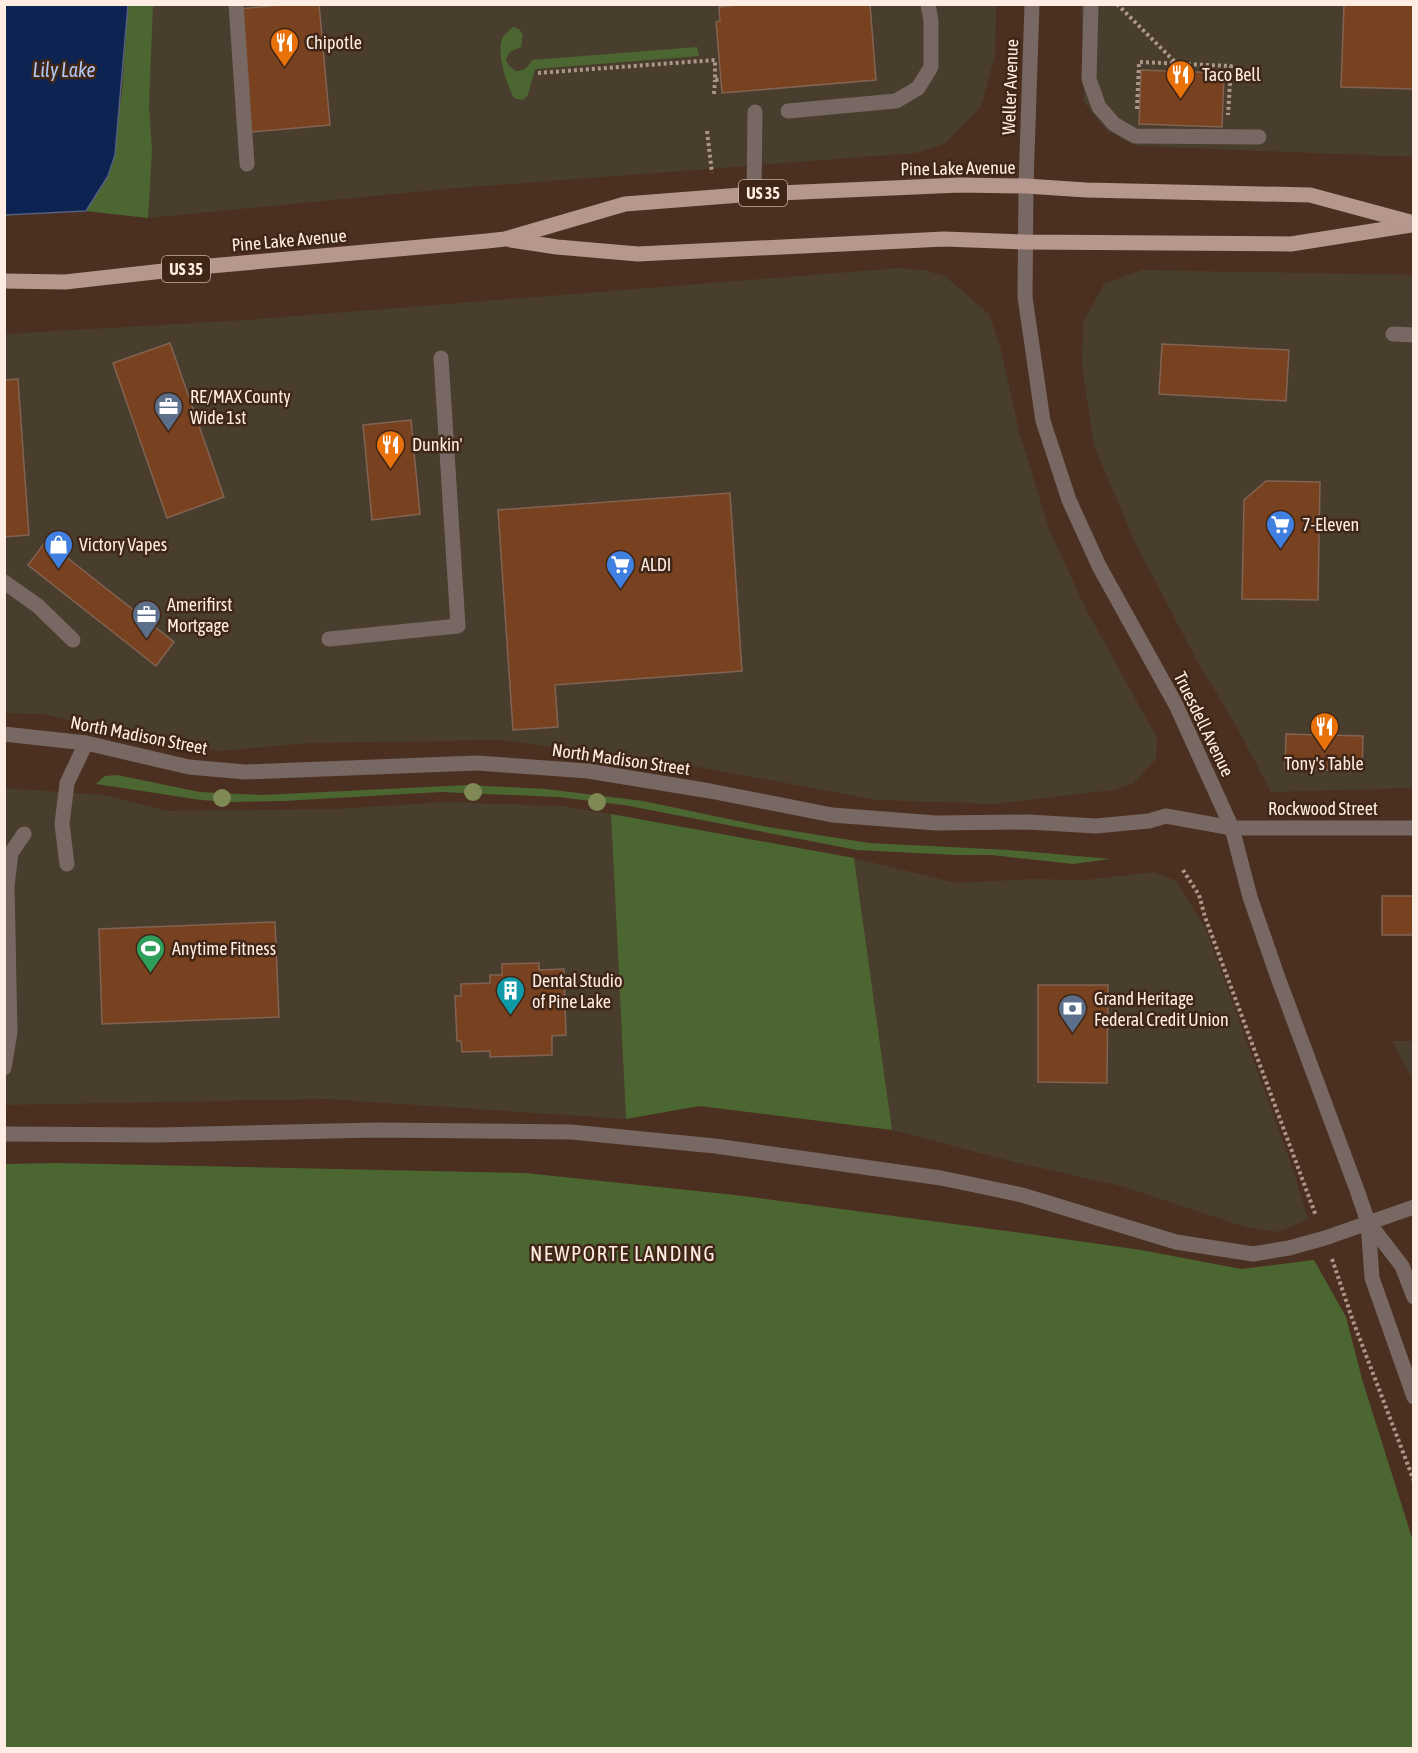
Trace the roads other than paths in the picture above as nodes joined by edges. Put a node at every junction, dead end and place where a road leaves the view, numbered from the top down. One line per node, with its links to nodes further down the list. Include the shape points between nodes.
1 (236, 4): 8 (street)
2 (928, 4): 5 (street, via 931,67 918,88 896,101)
3 (1032, 4): 9 (street, Weller Avenue)
4 (1091, 4): 7 (street, via 1089,79 1099,107 1114,124 1135,136)
5 (788, 111)
6 (755, 112): 10 (street)
7 (1259, 137)
8 (247, 164)
9 (1026, 186): 10 (main road, Pine Lake Avenue / US 35); 11 (main road, Pine Lake Avenue / US 35, via 1310,195); 13 (street, Weller Avenue)
10 (754, 194): 12 (main road, Pine Lake Avenue / US 35, via 625,204)
11 (1413, 224): 13 (main road, Pine Lake Avenue / US 35, via 1291,244)
12 (505, 239): 13 (main road, Pine Lake Avenue / US 35, via 638,254 944,239); 15 (main road, Pine Lake Avenue / US 35)
13 (1026, 242): 25 (street, Truesdell Avenue, via 1026,311 1043,421 1069,500 1109,586 1176,705)
14 (4, 281): 15 (main road, Pine Lake Avenue / US 35)
15 (41, 282): 16 (main road, Pine Lake Avenue / US 35)
16 (4, 289)
17 (1393, 334): 18 (street)
18 (1413, 335)
19 (441, 358): 21 (street, via 458,626)
20 (4, 582): 22 (street, via 38,606)
21 (329, 639)
22 (73, 640)
23 (4, 734): 24 (street, North Madison Street)
24 (86, 743): 25 (street, North Madison Street, via 189,767 245,772 477,763 588,771 832,815 936,823 1096,826 1167,816); 28 (street, via 67,783 62,824)
25 (1232, 828): 26 (street, Rockwood Street); 33 (street, Truesdell Avenue, via 1250,897)
26 (1413, 828)
27 (24, 834): 29 (street, via 11,853 7,886 10,1032)
28 (67, 864)
29 (6, 1052): 30 (street)
30 (4, 1068)
31 (4, 1134): 33 (street, via 571,1132 715,1146 940,1178 1022,1195 1176,1242 1253,1254 1325,1238)
32 (1413, 1207): 33 (street)
33 (1368, 1222): 34 (street, Truesdell Avenue, via 1402,1266); 35 (street, Truesdell Avenue, via 1372,1278)
34 (1413, 1297)
35 (1413, 1397)

